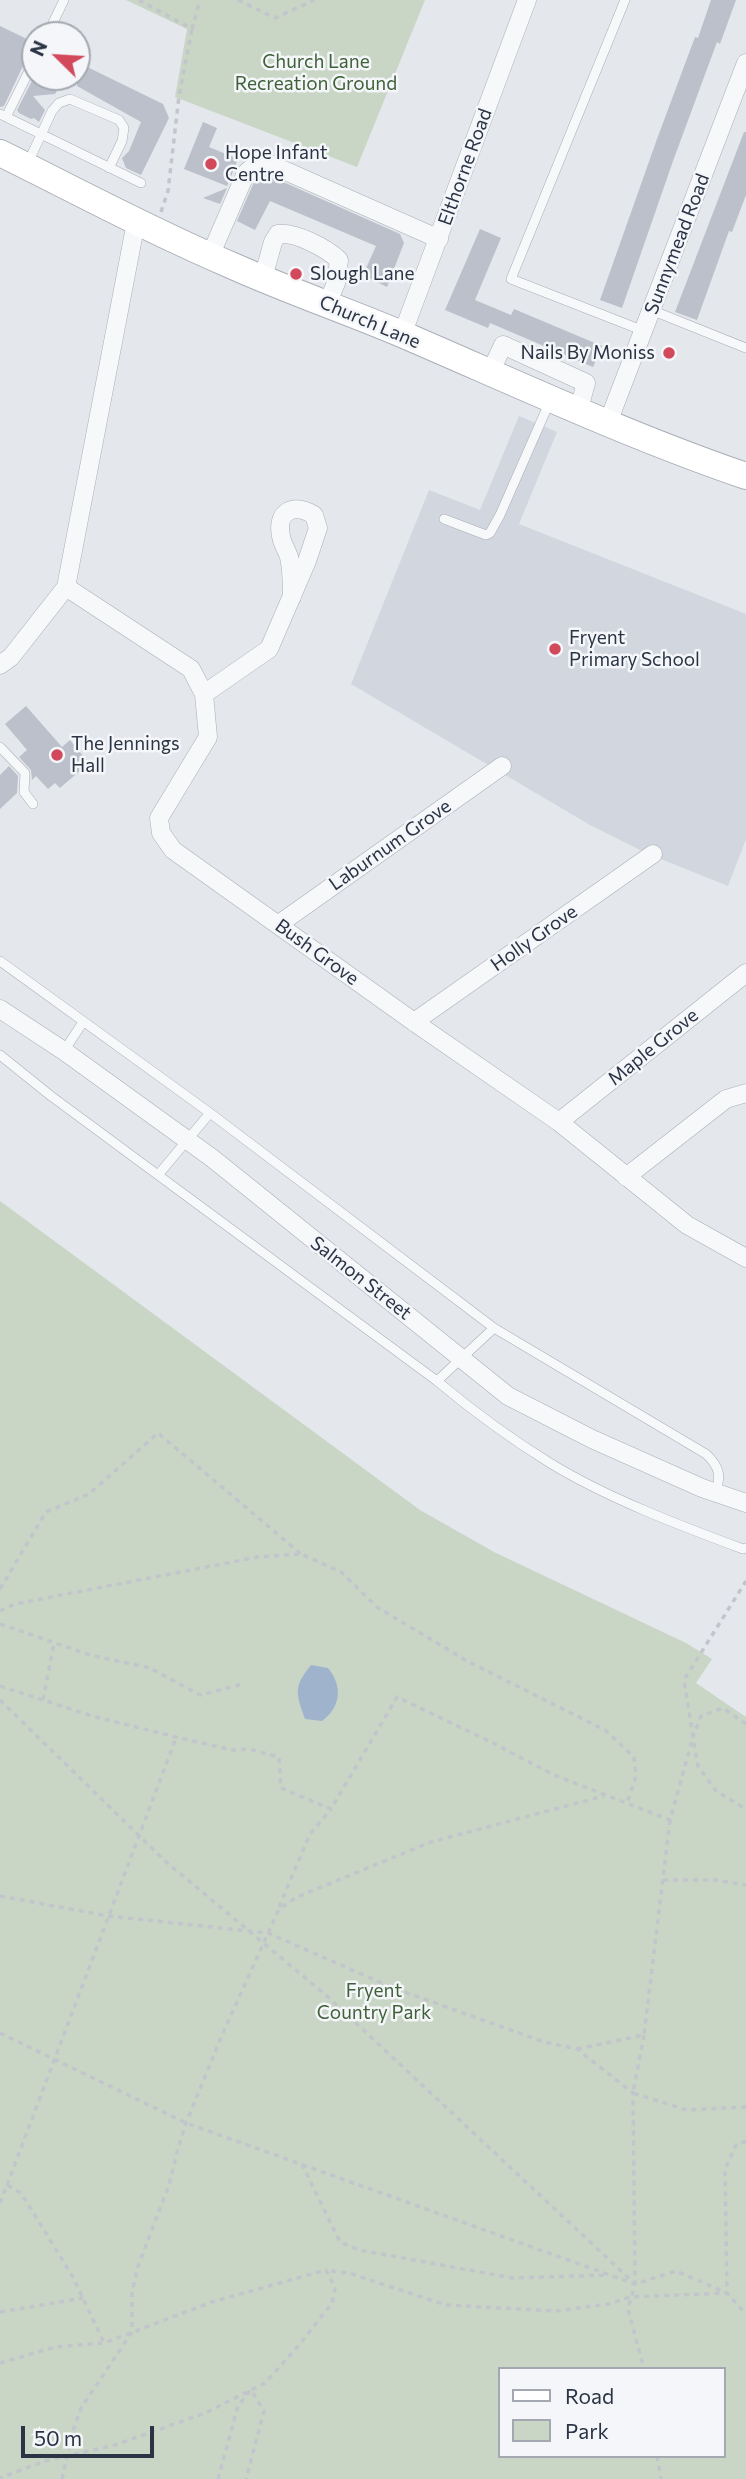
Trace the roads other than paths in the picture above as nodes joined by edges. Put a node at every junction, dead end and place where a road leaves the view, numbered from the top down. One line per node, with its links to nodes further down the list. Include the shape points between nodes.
1 (64, 0): 4 (lane)
2 (527, 0): 14 (street, Elthorne Road)
3 (625, 0): 19 (lane, via 511,279)
4 (54, 21)
5 (746, 64): 18 (street, Sunnymead Road)
6 (21, 84): 7 (lane)
7 (3, 116): 8 (lane)
8 (41, 135): 10 (lane); 11 (lane); 11 (lane, via 52,111 70,99 119,120 124,128 122,141)
9 (0, 153): 10 (main road, Church Lane)
10 (27, 166): 13 (main road, Church Lane)
11 (109, 167): 12 (lane)
12 (141, 183)
13 (145, 227): 15 (main road, Church Lane); 28 (street)
14 (439, 239): 15 (street, via 261,160 246,173); 20 (street, Elthorne Road)
15 (210, 256): 16 (main road, Church Lane)
16 (263, 278): 17 (main road, Church Lane); 17 (street, via 278,234 328,250 339,260)
17 (327, 304): 20 (main road, Church Lane)
18 (651, 310): 19 (street, Sunnymead Road); 21 (lane)
19 (643, 331): 25 (street, Sunnymead Road)
20 (402, 335): 22 (main road, Church Lane)
21 (746, 348)
22 (490, 373): 23 (main road, Church Lane); 24 (street, via 503,345 586,383)
23 (551, 399): 24 (main road, Church Lane); 27 (lane, via 490,533)
24 (578, 412): 25 (main road, Church Lane)
25 (607, 425): 26 (main road, Church Lane)
26 (746, 476)
27 (444, 519)
28 (66, 587): 30 (street); 31 (street, Bush Grove, via 191,668)
29 (292, 597): 31 (street, via 269,649)
30 (0, 665)
31 (204, 694): 36 (street, Bush Grove, via 208,737 159,818 161,832 173,850)
32 (0, 747): 34 (lane, via 25,773 24,792)
33 (502, 765): 36 (street, Laburnum Grove)
34 (33, 804)
35 (653, 853): 41 (street, Holly Grove)
36 (279, 923): 41 (street, Bush Grove)
37 (0, 961): 40 (lane)
38 (746, 973): 46 (street, Maple Grove)
39 (0, 1009): 42 (street, Salmon Street)
40 (83, 1022): 42 (lane); 45 (lane)
41 (414, 1022): 46 (street, Bush Grove)
42 (64, 1051): 47 (street, Salmon Street)
43 (0, 1055): 48 (lane)
44 (746, 1093): 49 (street, via 726,1099)
45 (210, 1113): 47 (lane); 51 (lane)
46 (559, 1122): 49 (street, Bush Grove)
47 (187, 1141): 48 (lane); 52 (street, Salmon Street)
48 (158, 1175): 53 (lane)
49 (626, 1177): 50 (street, Bush Grove, via 687,1225)
50 (746, 1258)
51 (494, 1328): 52 (lane); 54 (lane, via 706,1454 720,1472)
52 (461, 1358): 53 (lane); 54 (street, Salmon Street, via 508,1396)
53 (437, 1381): 56 (lane, via 553,1465 686,1528)
54 (715, 1493): 55 (street, Salmon Street)
55 (746, 1503)
56 (746, 1548)

